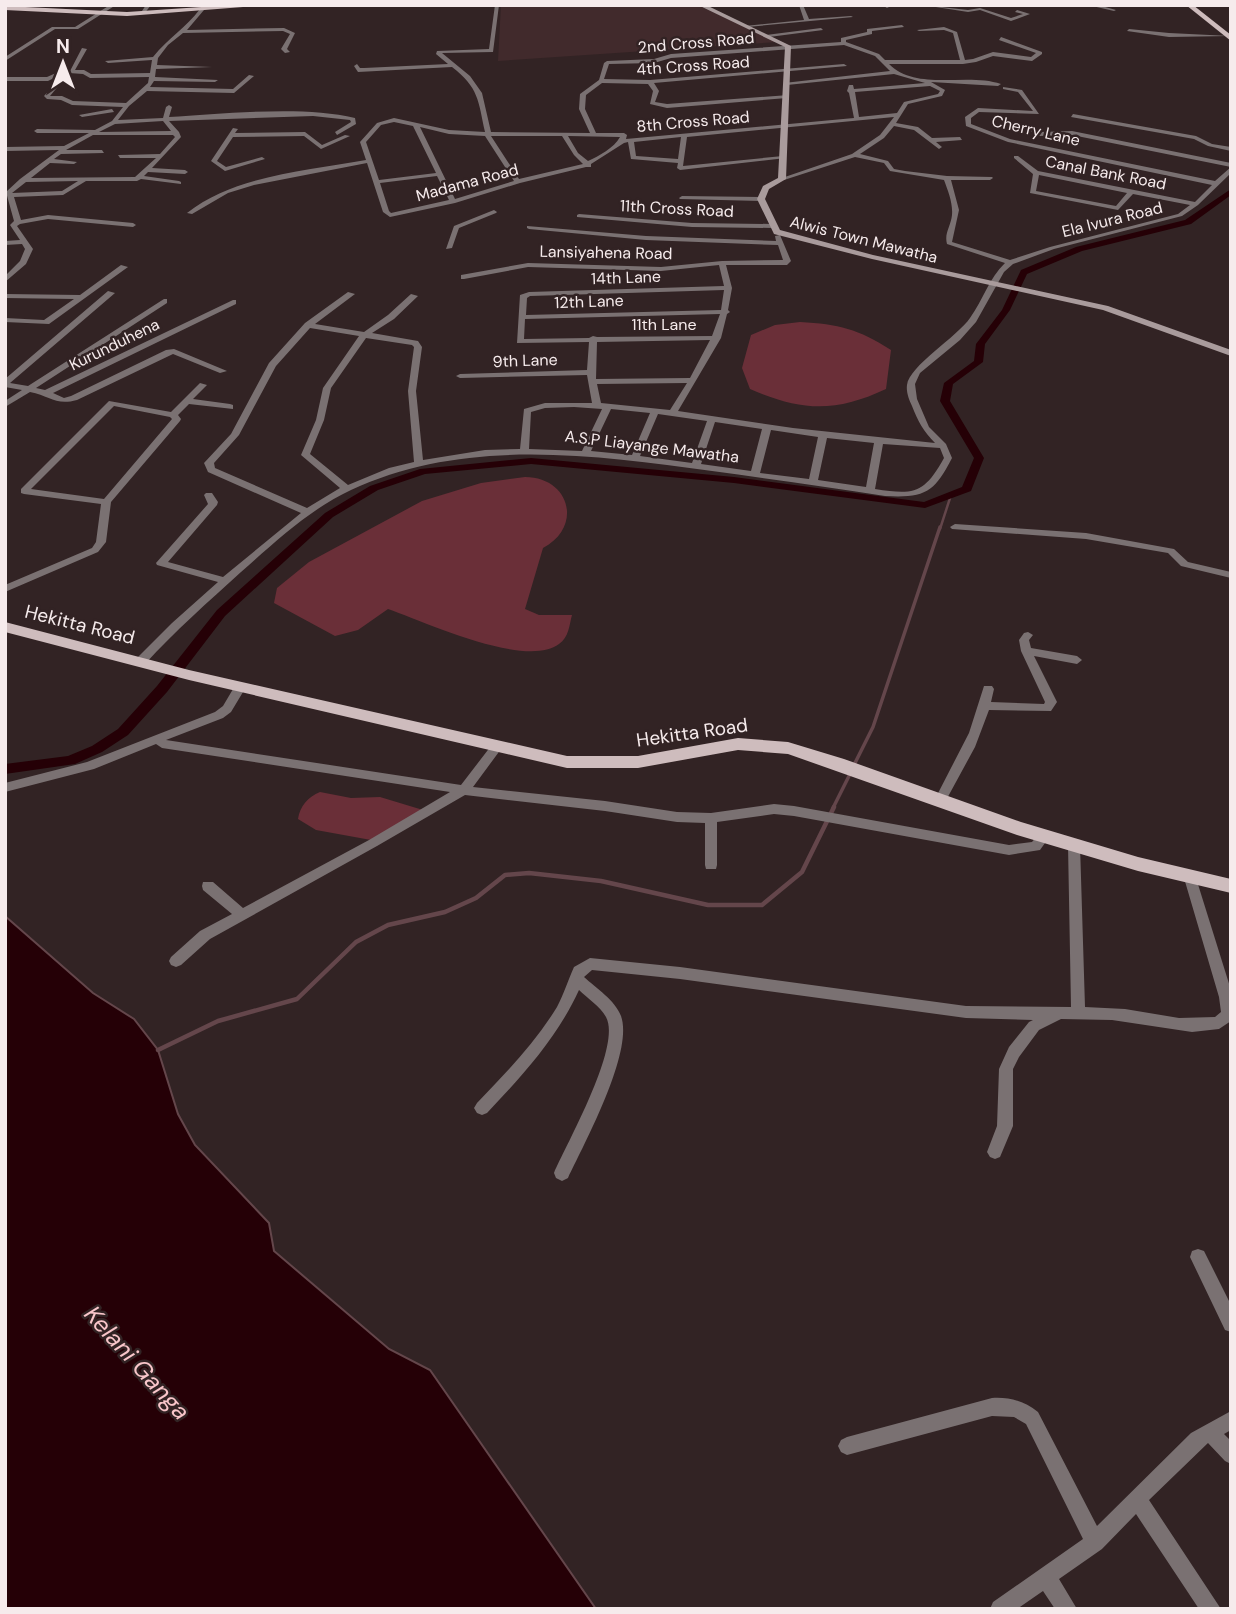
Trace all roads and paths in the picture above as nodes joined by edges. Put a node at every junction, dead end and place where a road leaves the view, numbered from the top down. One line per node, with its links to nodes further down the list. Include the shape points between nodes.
1 (71, 5): 15 (street)
2 (114, 5): 18 (street)
3 (149, 5): 17 (street)
4 (267, 5): 13 (main road)
5 (497, 5): 44 (street, via 492,49 438,53)
6 (701, 5): 23 (street)
7 (801, 5): 20 (street)
8 (925, 5): 16 (street, via 979,9 1011,20 1028,14)
9 (1090, 5): 14 (street)
10 (1189, 5): 31 (main road)
11 (5, 8): 12 (main road)
12 (40, 8): 15 (main road)
13 (201, 10): 17 (main road); 28 (street)
14 (1114, 10)
15 (63, 11): 18 (main road)
16 (1017, 11)
17 (142, 13): 18 (main road)
18 (101, 14): 39 (street, via 76,28 54,28)
19 (851, 17): 20 (street)
20 (807, 21): 23 (street)
21 (5, 26): 22 (street)
22 (15, 26)
23 (747, 26): 30 (street)
24 (902, 26): 33 (street, via 869,30 843,39)
25 (821, 30): 30 (street)
26 (919, 30): 42 (street, via 955,32)
27 (1129, 30): 31 (street)
28 (181, 32): 29 (street); 38 (street)
29 (239, 32): 34 (street); 37 (street, via 284,29 293,33)
30 (769, 35): 35 (street)
31 (1229, 38)
32 (1001, 40): 42 (street, via 1040,53 1032,59 993,54)
33 (845, 43): 35 (street); 41 (street)
34 (237, 44)
35 (788, 46): 43 (street, 2nd Cross Road); 49 (street)
36 (84, 49): 58 (street, via 71,72)
37 (287, 52)
38 (155, 58): 40 (street); 47 (street)
39 (5, 59)
40 (108, 61)
41 (885, 62): 42 (street); 50 (street)
42 (963, 62)
43 (607, 63): 56 (street)
44 (452, 65): 45 (street, via 364,70); 84 (street, via 480,93)
45 (357, 66)
46 (844, 66): 49 (street, 4th Cross Road)
47 (153, 67): 48 (street); 58 (street)
48 (209, 67)
49 (788, 70): 59 (street, 4th Cross Road); 60 (street)
50 (894, 72): 53 (street); 57 (street)
51 (56, 75): 54 (street)
52 (251, 76): 58 (street, via 234,91)
53 (851, 78): 60 (street); 66 (street)
54 (5, 79)
55 (215, 80): 58 (street)
56 (601, 80): 59 (street, 4th Cross Road); 86 (street, via 583,94 582,110)
57 (924, 80): 62 (street); 63 (street)
58 (150, 82): 64 (street); 69 (street)
59 (650, 82): 67 (street, via 656,91 652,103 667,106)
60 (787, 83): 67 (street)
61 (57, 84): 69 (street, via 49,98)
62 (932, 84): 66 (street); 70 (street, via 943,93 906,103)
63 (998, 84)
64 (206, 85)
65 (1005, 88): 100 (street, Cherry Lane, via 1020,91 1037,113 978,110 968,117 968,125 1008,140)
66 (850, 91): 75 (street)
67 (787, 96): 79 (street)
68 (169, 107): 74 (street)
69 (125, 108): 71 (street); 76 (street)
70 (900, 115): 75 (street); 78 (street)
71 (82, 116)
72 (242, 117): 74 (street); 87 (street); 88 (street, via 348,116 354,123 337,133)
73 (1073, 117): 98 (street, via 1196,138)
74 (164, 120): 76 (street); 83 (street)
75 (857, 120): 79 (street)
76 (114, 122): 82 (street)
77 (415, 124): 84 (street, 8th Cross Road); 94 (street, 8th Cross Road, via 385,121); 121 (street)
78 (895, 125): 91 (street, via 916,128); 103 (street, via 877,143)
79 (784, 126): 89 (street, 8th Cross Road); 106 (street)
80 (1026, 126): 115 (street, via 1039,134 1072,133)
81 (37, 131): 82 (street)
82 (95, 133): 83 (street); 99 (street)
83 (177, 133): 105 (street)
84 (487, 134): 85 (street, 8th Cross Road); 129 (street)
85 (564, 134): 86 (street, 8th Cross Road); 114 (street)
86 (593, 134): 92 (street, 8th Cross Road, via 624,135)
87 (231, 135): 88 (street, via 305,134 321,147); 108 (street, via 214,161 225,169)
88 (347, 136): 94 (street)
89 (684, 136): 93 (street, 8th Cross Road); 110 (street)
90 (960, 139): 91 (street)
91 (932, 140): 96 (street)
92 (622, 141): 93 (street, 8th Cross Road); 114 (street, Madama Road)
93 (631, 141): 110 (street, via 633,158)
94 (363, 142): 109 (street, Madama Road)
95 (1102, 146): 100 (street)
96 (939, 147)
97 (5, 149): 99 (street)
98 (1231, 149)
99 (62, 150): 102 (street); 111 (street)
100 (1083, 150): 113 (street, Cherry Lane)
101 (1125, 151): 113 (street, via 1136,155)
102 (102, 152)
103 (855, 155): 124 (street, via 886,162 892,170); 125 (street)
104 (120, 156): 105 (street)
105 (162, 156): 116 (street)
106 (783, 158): 110 (street, via 685,169); 125 (street)
107 (1016, 158): 120 (street, Canal Bank Road)
108 (262, 159)
109 (370, 161): 128 (street, Madama Road); 142 (street, via 253,183)
110 (679, 161)
111 (46, 162): 112 (street); 118 (street)
112 (74, 162)
113 (1124, 164): 131 (street, Cherry Lane)
114 (589, 166): 129 (street, Madama Road)
115 (1231, 167): 131 (street, Ela Ivura Road)
116 (148, 170): 117 (street); 122 (street)
117 (185, 172)
118 (31, 173): 119 (street); 126 (street)
119 (89, 173)
120 (1036, 173): 132 (street, Canal Bank Road); 132 (street, via 1032,192 1118,208)
121 (440, 174): 128 (street); 137 (street)
122 (140, 177): 127 (street); 130 (street)
123 (990, 177): 124 (street)
124 (947, 178): 153 (street, via 955,220 948,231 949,243)
125 (782, 179): 136 (street, via 766,188)
126 (22, 180): 127 (street); 133 (street)
127 (83, 181): 133 (street, via 63,194)
128 (376, 181): 137 (street, Madama Road, via 390,215)
129 (518, 182): 134 (street, Madama Road)
130 (179, 183)
131 (1218, 184): 139 (street, Ela Ivura Road)
132 (1131, 192): 139 (street, Canal Bank Road)
133 (8, 193): 145 (street)
134 (468, 198): 137 (street, Madama Road); 138 (street)
135 (682, 198): 136 (street)
136 (761, 199): 148 (street, Alwis Town Mawatha)
137 (453, 202)
138 (477, 203)
139 (1196, 204): 153 (street, Ela Ivura Road, via 1170,219)
140 (485, 207): 141 (street)
141 (494, 212): 143 (street); 152 (street, via 456,227)
142 (190, 213)
143 (502, 214)
144 (579, 216): 148 (street, 11th Cross Road)
145 (12, 224): 146 (street, via 48,217); 149 (street)
146 (133, 225)
147 (529, 227): 151 (street, via 646,238)
148 (775, 229): 151 (street); 158 (street, Alwis Town Mawatha, via 872,257)
149 (23, 242): 150 (street); 157 (street, via 29,249 23,262)
150 (5, 243)
151 (780, 243): 154 (street, via 784,263)
152 (448, 248)
153 (1010, 262): 158 (street)
154 (722, 263): 156 (street, Lansiyahena Road, via 661,269 528,265); 159 (street)
155 (124, 267): 163 (street)
156 (464, 277)
157 (5, 280)
158 (997, 284): 174 (street, Alwis Town Mawatha, via 1105,308); 195 (street, via 973,320 916,372 911,384 925,428)
159 (728, 288): 167 (street); 168 (street, 14th Lane, via 529,294 523,297)
160 (111, 293): 180 (street)
161 (351, 294): 170 (street)
162 (5, 296): 163 (street)
163 (82, 296): 169 (street, via 46,322)
164 (414, 296): 171 (street)
165 (164, 302): 182 (street)
166 (233, 302): 183 (street, Kurunduhena)
167 (726, 312): 168 (street, 12th Lane); 173 (street)
168 (522, 317): 172 (street, 12th Lane, via 520,341)
169 (5, 320)
170 (307, 325): 171 (street); 207 (street, via 272,365 235,435 209,463 211,470)
171 (363, 336): 199 (street, via 418,347 412,391); 203 (street, via 327,388 306,455)
172 (593, 338): 173 (street, 11th Lane); 176 (street)
173 (717, 338): 178 (street, 11th Lane)
174 (1231, 353)
175 (223, 371): 183 (street, via 174,351 74,398 62,401)
176 (591, 372): 177 (street, 9th Lane); 179 (street)
177 (460, 376)
178 (693, 380): 179 (street); 189 (street, 11th Lane)
179 (594, 382): 187 (street)
180 (5, 383): 182 (street)
181 (203, 385): 184 (street)
182 (34, 388): 183 (street); 185 (street)
183 (46, 393)
184 (187, 401): 186 (street); 190 (street)
185 (5, 405)
186 (230, 407)
187 (602, 407): 188 (street); 196 (street, via 544,405 529,409); 197 (street)
188 (654, 411): 189 (street); 198 (street)
189 (673, 412): 191 (street)
190 (173, 415): 206 (street, via 176,422); 206 (street, via 112,402 24,491)
191 (712, 419): 192 (street); 200 (street)
192 (768, 428): 193 (street); 201 (street)
193 (823, 435): 194 (street); 202 (street)
194 (879, 441): 195 (street); 204 (street)
195 (943, 446): 204 (street, A.S.P Liayange Mawatha, via 948,458 935,484 923,493)
196 (524, 451): 197 (street, A.S.P Liayange Mawatha); 199 (street, A.S.P Liayange Mawatha)
197 (586, 452): 198 (street, A.S.P Liayange Mawatha)
198 (635, 458): 200 (street, A.S.P Liayange Mawatha)
199 (419, 464): 203 (street, A.S.P Liayange Mawatha)
200 (696, 466): 201 (street, A.S.P Liayange Mawatha)
201 (755, 475): 202 (street, A.S.P Liayange Mawatha)
202 (813, 483): 204 (street, A.S.P Liayange Mawatha)
203 (347, 489): 207 (street, A.S.P Liayange Mawatha)
204 (870, 490)
205 (209, 495): 210 (street, via 212,505 161,563)
206 (106, 502): 211 (street, via 101,542 95,550)
207 (308, 512): 210 (street, A.S.P Liayange Mawatha)
208 (955, 527): 209 (street, via 1171,551 1185,564)
209 (1231, 575)
210 (225, 581): 216 (street, A.S.P Liayange Mawatha)
211 (5, 589)
212 (5, 627): 216 (main road, Hekitta Road)
213 (1028, 635): 214 (street, via 1024,640)
214 (1027, 651): 215 (street); 219 (street, via 1051,702 1047,708)
215 (1077, 660)
216 (143, 661): 217 (main road, Hekitta Road)
217 (240, 687): 221 (main road, Hekitta Road); 222 (street, via 219,715 90,766)
218 (988, 689): 219 (street)
219 (986, 706): 224 (street, via 972,745)
220 (162, 744): 223 (street)
221 (498, 745): 223 (street); 224 (main road, Hekitta Road, via 567,762 610,763 738,744 771,744 847,766)
222 (5, 789)
223 (466, 789): 225 (street); 232 (street)
224 (940, 802): 226 (main road, Hekitta Road)
225 (710, 818): 226 (street, via 774,809 1009,850 1036,847); 228 (street)
226 (1044, 836): 227 (main road, Hekitta Road)
227 (1074, 845): 229 (main road, Hekitta Road); 235 (street)
228 (710, 865)
229 (1190, 878): 231 (main road, Hekitta Road); 235 (street, via 1226,997 1226,1018 1198,1025)
230 (208, 886): 232 (street)
231 (1231, 886)
232 (242, 914): 233 (street, via 205,936)
233 (176, 961)
234 (577, 979): 236 (street, via 579,971 590,964 966,1012); 237 (street, via 529,1059); 239 (street, via 612,1013 616,1041 602,1085)
235 (1078, 1012): 236 (street)
236 (1059, 1014): 238 (street, via 1034,1026 1006,1069 1005,1126)
237 (482, 1108)
238 (995, 1152)
239 (562, 1173)
240 (1198, 1257): 241 (street)
241 (1231, 1324)
242 (1231, 1420): 243 (street)
243 (1210, 1432): 245 (street); 246 (street, via 1168,1465)
244 (847, 1446): 247 (street, via 992,1407 1021,1409 1032,1418)
245 (1231, 1455)
246 (1138, 1500): 247 (street); 251 (street)
247 (1095, 1542): 248 (street)
248 (1046, 1578): 249 (street); 250 (street)
249 (1000, 1609)
250 (1067, 1609)
251 (1210, 1609)

